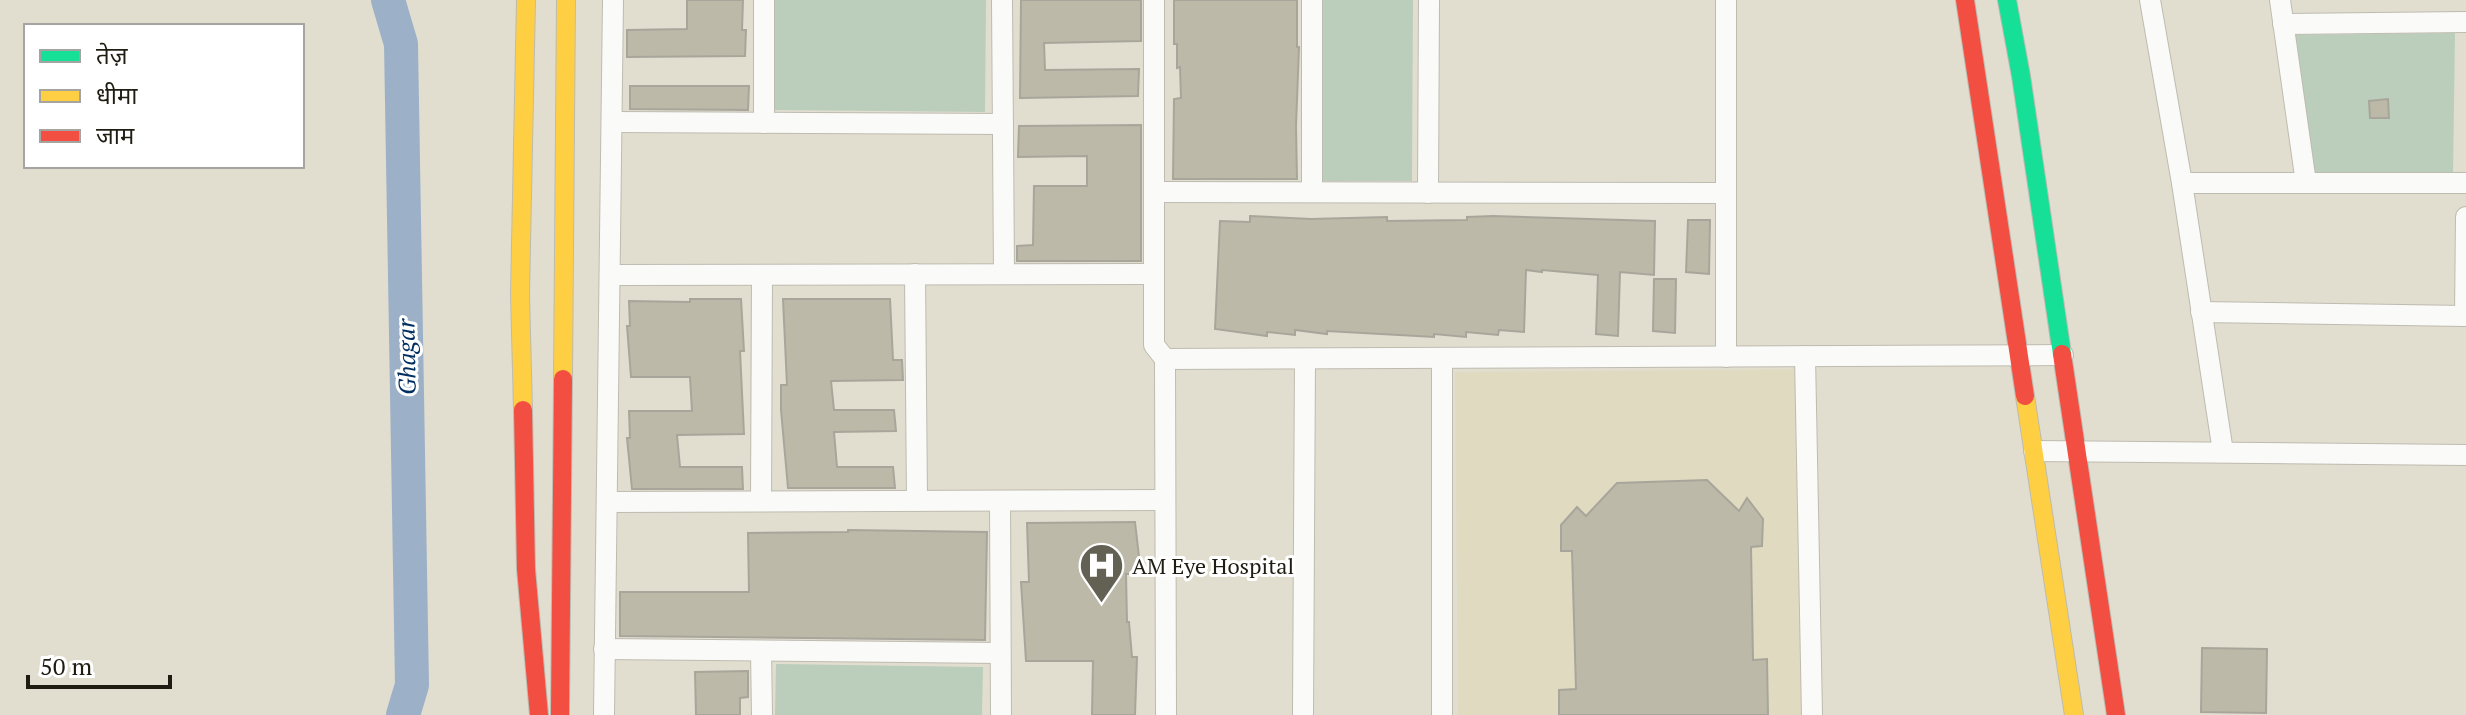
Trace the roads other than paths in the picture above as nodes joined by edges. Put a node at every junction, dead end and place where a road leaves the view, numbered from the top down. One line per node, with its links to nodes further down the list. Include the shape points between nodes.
1 (526, 0): 53 (street, via 520,294 526,569)
2 (566, 0): 54 (street)
3 (613, 0): 16 (street)
4 (764, 0): 17 (street)
5 (1002, 0): 18 (street)
6 (1154, 0): 22 (street)
7 (1312, 0): 23 (street)
8 (1429, 0): 24 (street)
9 (1726, 0): 25 (street)
10 (1965, 0): 36 (street)
11 (2007, 0): 34 (street)
12 (2150, 0): 19 (street)
13 (2280, 0): 15 (street)
14 (2466, 22): 15 (street)
15 (2283, 24): 20 (street)
16 (613, 122): 17 (street); 30 (street)
17 (764, 123): 18 (street)
18 (1003, 124): 28 (street)
19 (2182, 183): 20 (street); 32 (street)
20 (2306, 183): 21 (street)
21 (2466, 183)
22 (1154, 192): 23 (street); 29 (street)
23 (1312, 192): 24 (street)
24 (1428, 193): 25 (street)
25 (1726, 193): 37 (street)
26 (2466, 217): 33 (street)
27 (915, 274): 28 (street); 31 (street); 47 (street)
28 (1004, 274): 29 (street)
29 (1154, 274): 39 (street, via 1154,345)
30 (610, 275): 31 (street); 49 (street)
31 (762, 275): 46 (street)
32 (2201, 312): 33 (street); 43 (street)
33 (2466, 316)
34 (2063, 355): 36 (street); 41 (street)
35 (1805, 356): 36 (street); 37 (street); 61 (street)
36 (2019, 356): 42 (street)
37 (1726, 357): 38 (street)
38 (1442, 358): 40 (street); 60 (street)
39 (1165, 359): 40 (street); 45 (street)
40 (1305, 359): 59 (street)
41 (2077, 450): 42 (street); 43 (street); 63 (street)
42 (2034, 451): 62 (street)
43 (2223, 452): 44 (street)
44 (2466, 455)
45 (1165, 500): 48 (street); 58 (street)
46 (761, 501): 47 (street); 49 (street)
47 (917, 501): 48 (street)
48 (1000, 501): 52 (street)
49 (607, 502): 50 (street)
50 (604, 649): 51 (street); 55 (street)
51 (761, 651): 52 (street); 56 (street)
52 (1000, 653): 57 (street)
53 (539, 715)
54 (560, 715)
55 (604, 715)
56 (762, 715)
57 (1001, 715)
58 (1166, 715)
59 (1303, 715)
60 (1442, 715)
61 (1812, 715)
62 (2074, 715)
63 (2116, 715)

